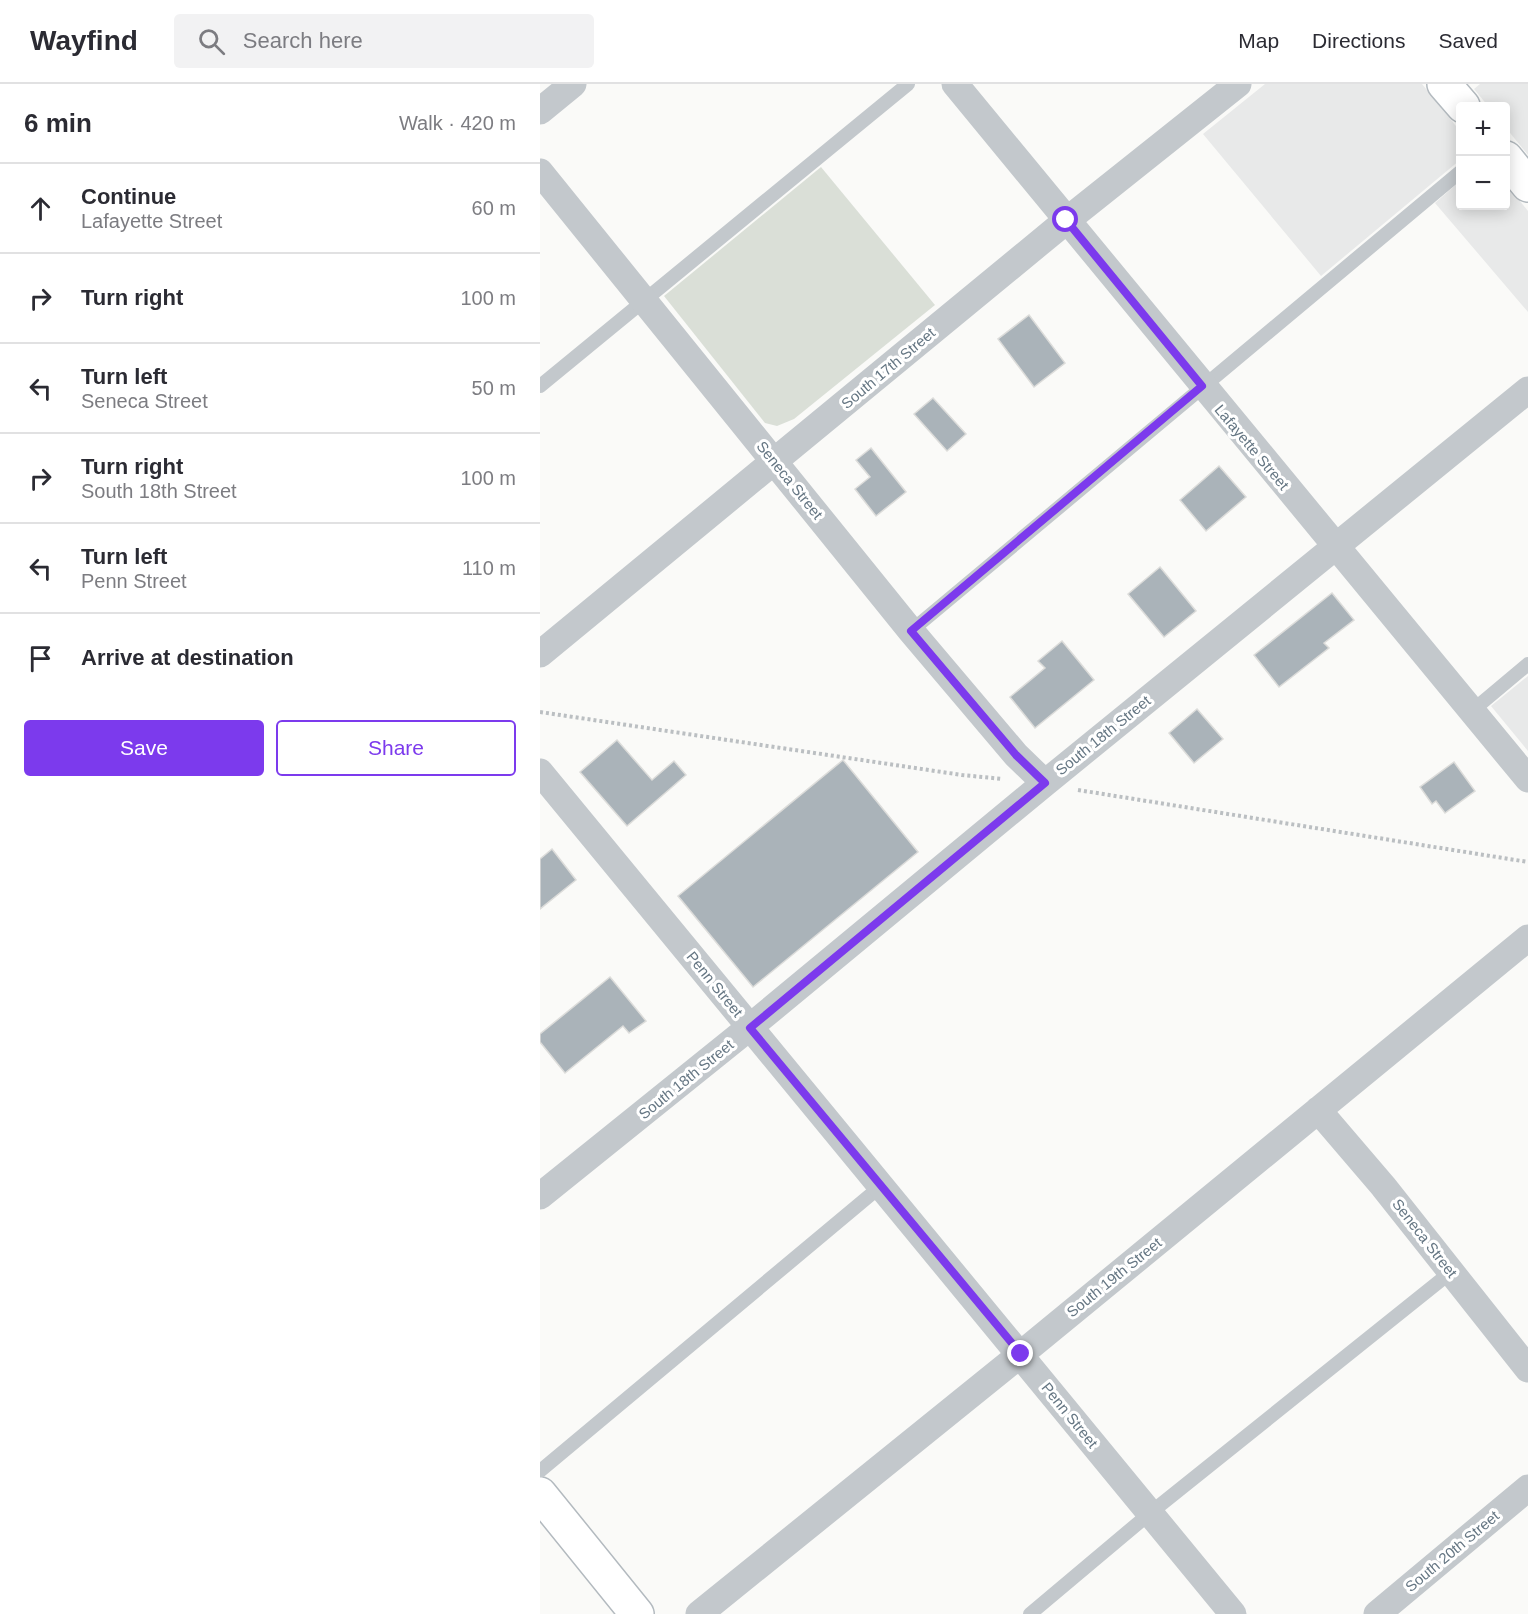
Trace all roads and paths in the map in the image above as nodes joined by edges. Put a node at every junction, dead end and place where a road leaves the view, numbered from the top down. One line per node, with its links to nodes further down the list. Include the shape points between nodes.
1 (573, 84): 7 (street)
2 (908, 84): 13 (lane)
3 (955, 84): 12 (street, Lafayette Street)
4 (1238, 84): 12 (street, South 17th Street)
5 (1444, 84): 6 (main road)
6 (1460, 102)
7 (540, 111)
8 (1510, 163): 11 (main road)
9 (540, 172): 13 (street, Seneca Street)
10 (1456, 176): 15 (lane)
11 (1528, 185)
12 (1066, 220): 15 (street, Lafayette Street); 17 (street, South 17th Street)
13 (645, 302): 14 (lane); 17 (street, Seneca Street)
14 (540, 386)
15 (1202, 386): 18 (street, Lafayette Street); 19 (lane)
16 (1528, 390): 18 (street, South 18th Street)
17 (775, 462): 19 (street, Seneca Street); 20 (street, South 17th Street)
18 (1335, 547): 22 (street, Lafayette Street); 25 (street, South 18th Street)
19 (911, 631): 25 (street, Seneca Street, via 1016,755)
20 (540, 654)
21 (1528, 664): 22 (lane)
22 (1472, 711): 24 (street, Lafayette Street)
23 (540, 772): 27 (street, Penn Street)
24 (1528, 779)
25 (1045, 783): 27 (street, South 18th Street)
26 (1528, 938): 28 (street, South 19th Street)
27 (750, 1028): 29 (street, Penn Street); 30 (street, South 18th Street)
28 (1318, 1110): 31 (street, Seneca Street); 32 (street, South 19th Street)
29 (881, 1186): 32 (street, Penn Street); 34 (lane)
30 (540, 1196)
31 (1451, 1272): 33 (street, Seneca Street); 37 (lane)
32 (1021, 1354): 37 (street, Penn Street); 39 (street, South 19th Street)
33 (1528, 1369)
34 (540, 1471)
35 (1528, 1488): 42 (street, South 20th Street)
36 (540, 1494): 38 (main road)
37 (1149, 1514): 40 (lane); 41 (street, Penn Street)
38 (637, 1614)
39 (699, 1614)
40 (1030, 1614)
41 (1233, 1614)
42 (1377, 1614)

